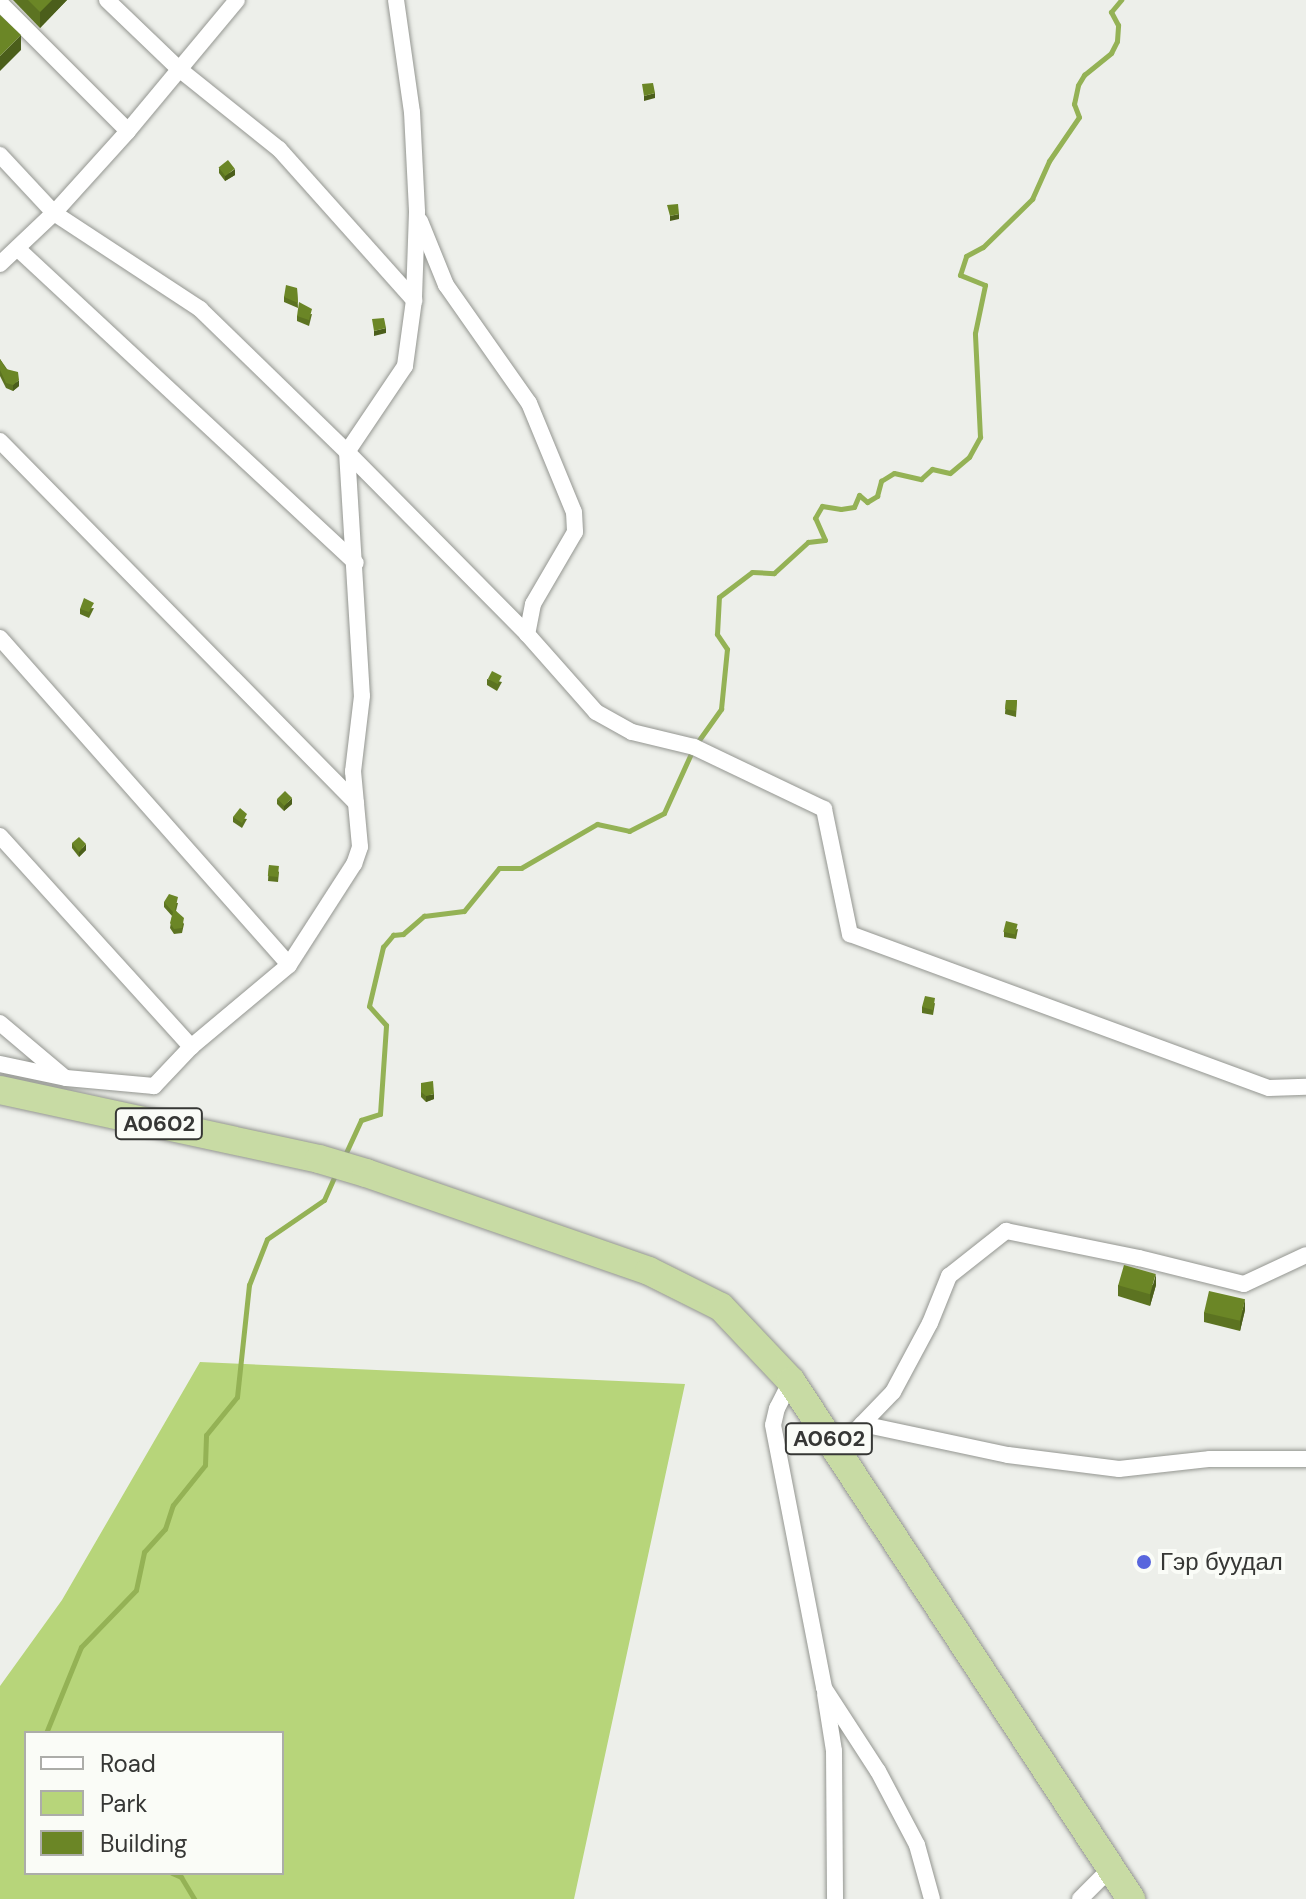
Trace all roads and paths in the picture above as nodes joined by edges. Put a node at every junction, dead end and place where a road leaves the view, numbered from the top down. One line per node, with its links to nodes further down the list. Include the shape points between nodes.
1 (107, 0): 5 (street)
2 (396, 0): 8 (street, via 412,112)
3 (0, 3): 6 (street)
4 (229, 3): 5 (street)
5 (179, 69): 6 (street); 12 (street, via 279,149)
6 (128, 131): 9 (street)
7 (0, 155): 9 (street)
8 (417, 212): 12 (street); 16 (street, via 446,285 529,403 574,512 575,532 533,604)
9 (54, 213): 10 (street); 14 (street, via 200,309)
10 (18, 249): 11 (street); 15 (street)
11 (0, 264)
12 (414, 300): 14 (street, via 405,366)
13 (0, 441): 18 (street)
14 (347, 452): 15 (street); 16 (street)
15 (356, 563): 18 (street, via 362,696 353,771)
16 (527, 634): 25 (street, via 596,712 632,732 694,747 824,809 850,934 1269,1088)
17 (0, 638): 20 (street)
18 (356, 803): 20 (street, via 360,847 354,864)
19 (0, 836): 22 (street)
20 (289, 965): 22 (street)
21 (0, 1023): 24 (street)
22 (191, 1047): 24 (street, via 154,1086)
23 (0, 1064): 24 (street)
24 (66, 1078)
25 (1306, 1087)
26 (0, 1090): 28 (highway, A0602, via 319,1159 649,1271 721,1307)
27 (1306, 1255): 29 (street, via 1244,1284 1006,1231 949,1276 893,1392)
28 (791, 1381): 30 (highway, A0602); 32 (street, via 773,1425)
29 (862, 1424): 30 (street); 31 (street, via 1008,1455 1119,1469 1210,1459)
30 (836, 1451): 33 (highway, A0602)
31 (1306, 1459)
32 (824, 1688): 34 (street, via 834,1751); 35 (street, via 878,1771 917,1845)
33 (1111, 1868): 36 (street); 37 (highway, A0602)
34 (835, 1899)
35 (932, 1899)
36 (1080, 1899)
37 (1131, 1899)

